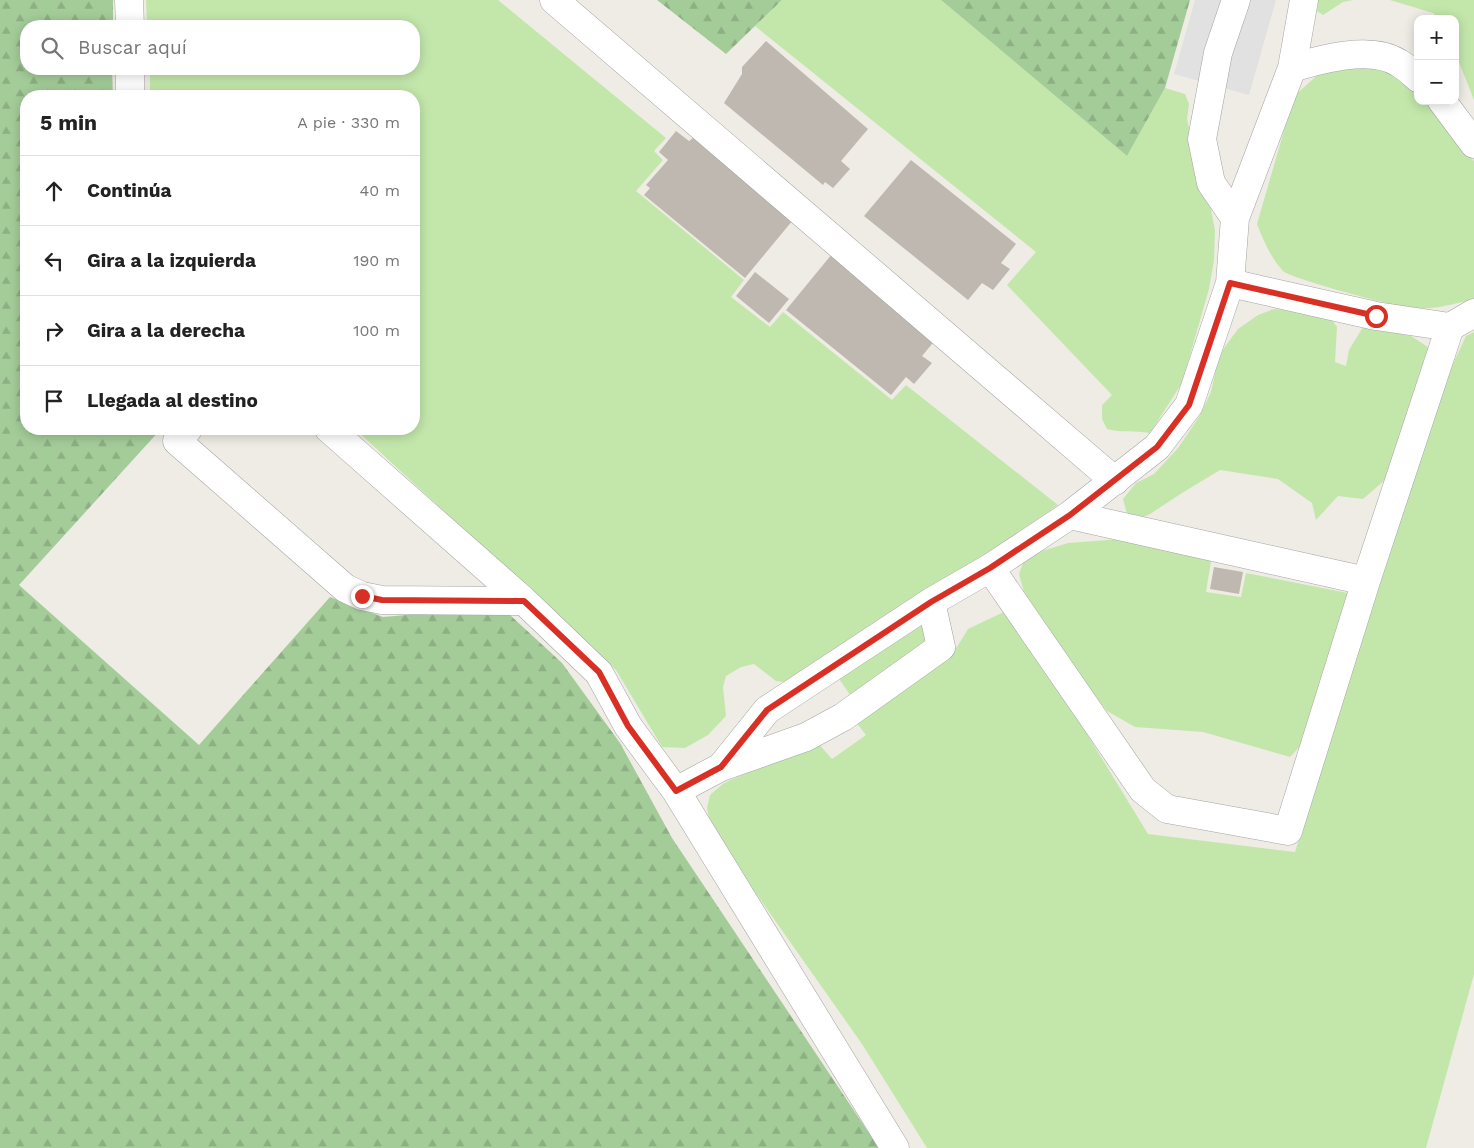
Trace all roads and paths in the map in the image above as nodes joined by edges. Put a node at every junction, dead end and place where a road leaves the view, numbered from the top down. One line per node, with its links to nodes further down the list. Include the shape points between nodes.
1 (129, 0): 5 (lane)
2 (554, 0): 18 (lane)
3 (1236, 0): 12 (lane, via 1218,53 1202,139 1211,183)
4 (1304, 0): 6 (lane)
5 (130, 20)
6 (1292, 68): 8 (lane, via 1330,57 1373,54 1398,62); 12 (lane)
7 (130, 75): 9 (lane)
8 (1414, 75)
9 (130, 90)
10 (1445, 105): 11 (lane)
11 (1474, 144)
12 (1235, 218): 13 (lane)
13 (1230, 283): 15 (lane, via 1376,316); 18 (lane, via 1189,405 1157,447)
14 (1474, 312): 15 (lane)
15 (1450, 327): 21 (lane)
16 (183, 435): 22 (lane, via 178,441 345,588 382,600)
17 (336, 435): 22 (lane)
18 (1115, 480): 19 (lane)
19 (1070, 515): 20 (lane); 21 (lane)
20 (990, 568): 21 (lane, via 1143,790 1167,809 1288,831); 23 (lane)
21 (1366, 581)
22 (524, 601): 25 (lane, via 599,672 628,726)
23 (931, 602): 24 (lane, via 767,710); 24 (lane, via 941,647 842,717 806,738)
24 (721, 767): 25 (lane)
25 (676, 791): 26 (lane)
26 (894, 1148)

